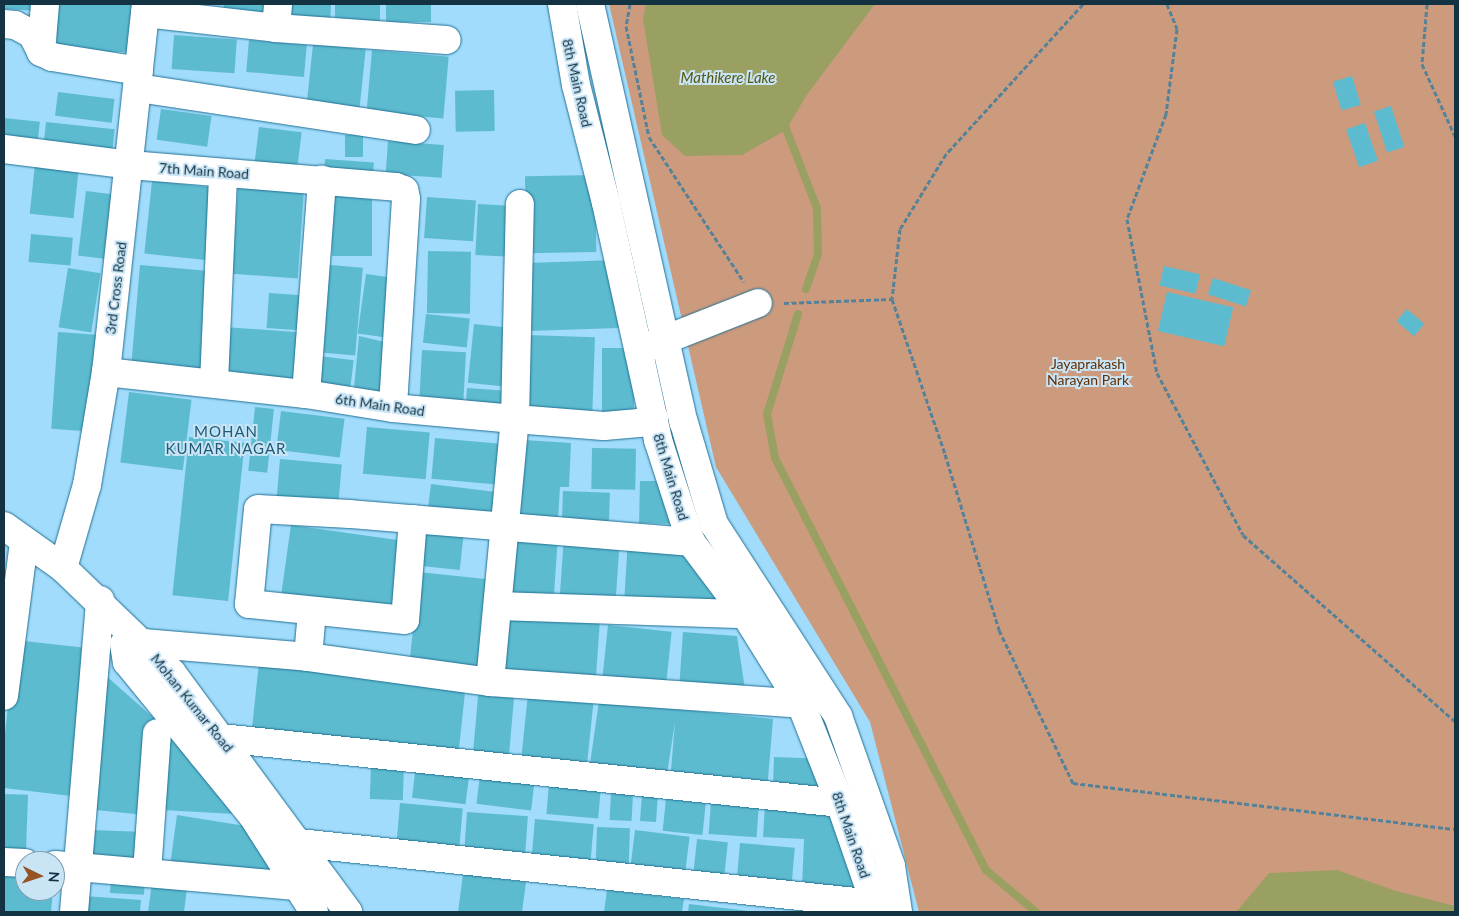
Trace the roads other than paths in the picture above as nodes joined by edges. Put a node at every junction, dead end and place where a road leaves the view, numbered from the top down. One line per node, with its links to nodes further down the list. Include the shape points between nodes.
1 (45, 4): 8 (street)
2 (562, 4): 19 (street, 8th Main Road, via 576,85)
3 (590, 4): 18 (street)
4 (146, 8): 5 (street); 9 (street, 3rd Cross Road)
5 (277, 16): 7 (street)
6 (4, 24): 8 (street, via 15,25 32,34)
7 (447, 40)
8 (41, 52): 9 (street)
9 (139, 80): 10 (street); 13 (street, 3rd Cross Road)
10 (416, 130)
11 (4, 149): 12 (street); 13 (street, 7th Main Road)
12 (4, 157)
13 (130, 165): 14 (street, 7th Main Road); 20 (street, 3rd Cross Road)
14 (223, 172): 15 (street, 7th Main Road); 21 (street)
15 (322, 180): 22 (street); 23 (street, 7th Main Road, via 404,190)
16 (520, 204): 25 (street)
17 (758, 303): 18 (street)
18 (666, 342): 19 (street); 47 (street, via 684,422 714,524 838,716 891,866)
19 (638, 349): 24 (street, 8th Main Road)
20 (106, 372): 21 (street, 6th Main Road); 30 (street, 3rd Cross Road, via 87,485)
21 (214, 383): 22 (street, 6th Main Road)
22 (306, 394): 23 (street, 6th Main Road)
23 (393, 408): 25 (street, 6th Main Road)
24 (654, 418): 25 (street, 6th Main Road, via 639,423 604,426); 29 (street, 8th Main Road)
25 (515, 419): 27 (street)
26 (413, 520): 27 (street); 33 (street, via 405,620); 33 (street, via 258,510 248,604)
27 (506, 527): 29 (street); 32 (street)
28 (14, 533): 30 (street, Mohan Kumar Road); 38 (street)
29 (691, 542): 34 (street, 8th Main Road)
30 (63, 568): 31 (street, Mohan Kumar Road)
31 (100, 600): 35 (street, Mohan Kumar Road, via 120,625); 44 (street)
32 (498, 606): 34 (street); 37 (street)
33 (312, 611): 36 (street)
34 (744, 614): 39 (street, 8th Main Road)
35 (135, 652): 36 (street); 41 (street, Mohan Kumar Road, via 172,673)
36 (308, 657): 37 (street)
37 (490, 682): 39 (street)
38 (4, 696)
39 (801, 704): 42 (street, 8th Main Road)
40 (157, 733): 45 (street)
41 (211, 746): 42 (street); 43 (street, Mohan Kumar Road); 46 (street)
42 (840, 802): 47 (street, 8th Main Road)
43 (299, 843): 47 (street); 50 (street, Mohan Kumar Road)
44 (66, 866): 45 (street); 48 (street)
45 (147, 872): 46 (street)
46 (296, 886): 49 (street)
47 (882, 909)
48 (74, 912)
49 (314, 912)
50 (348, 912)

